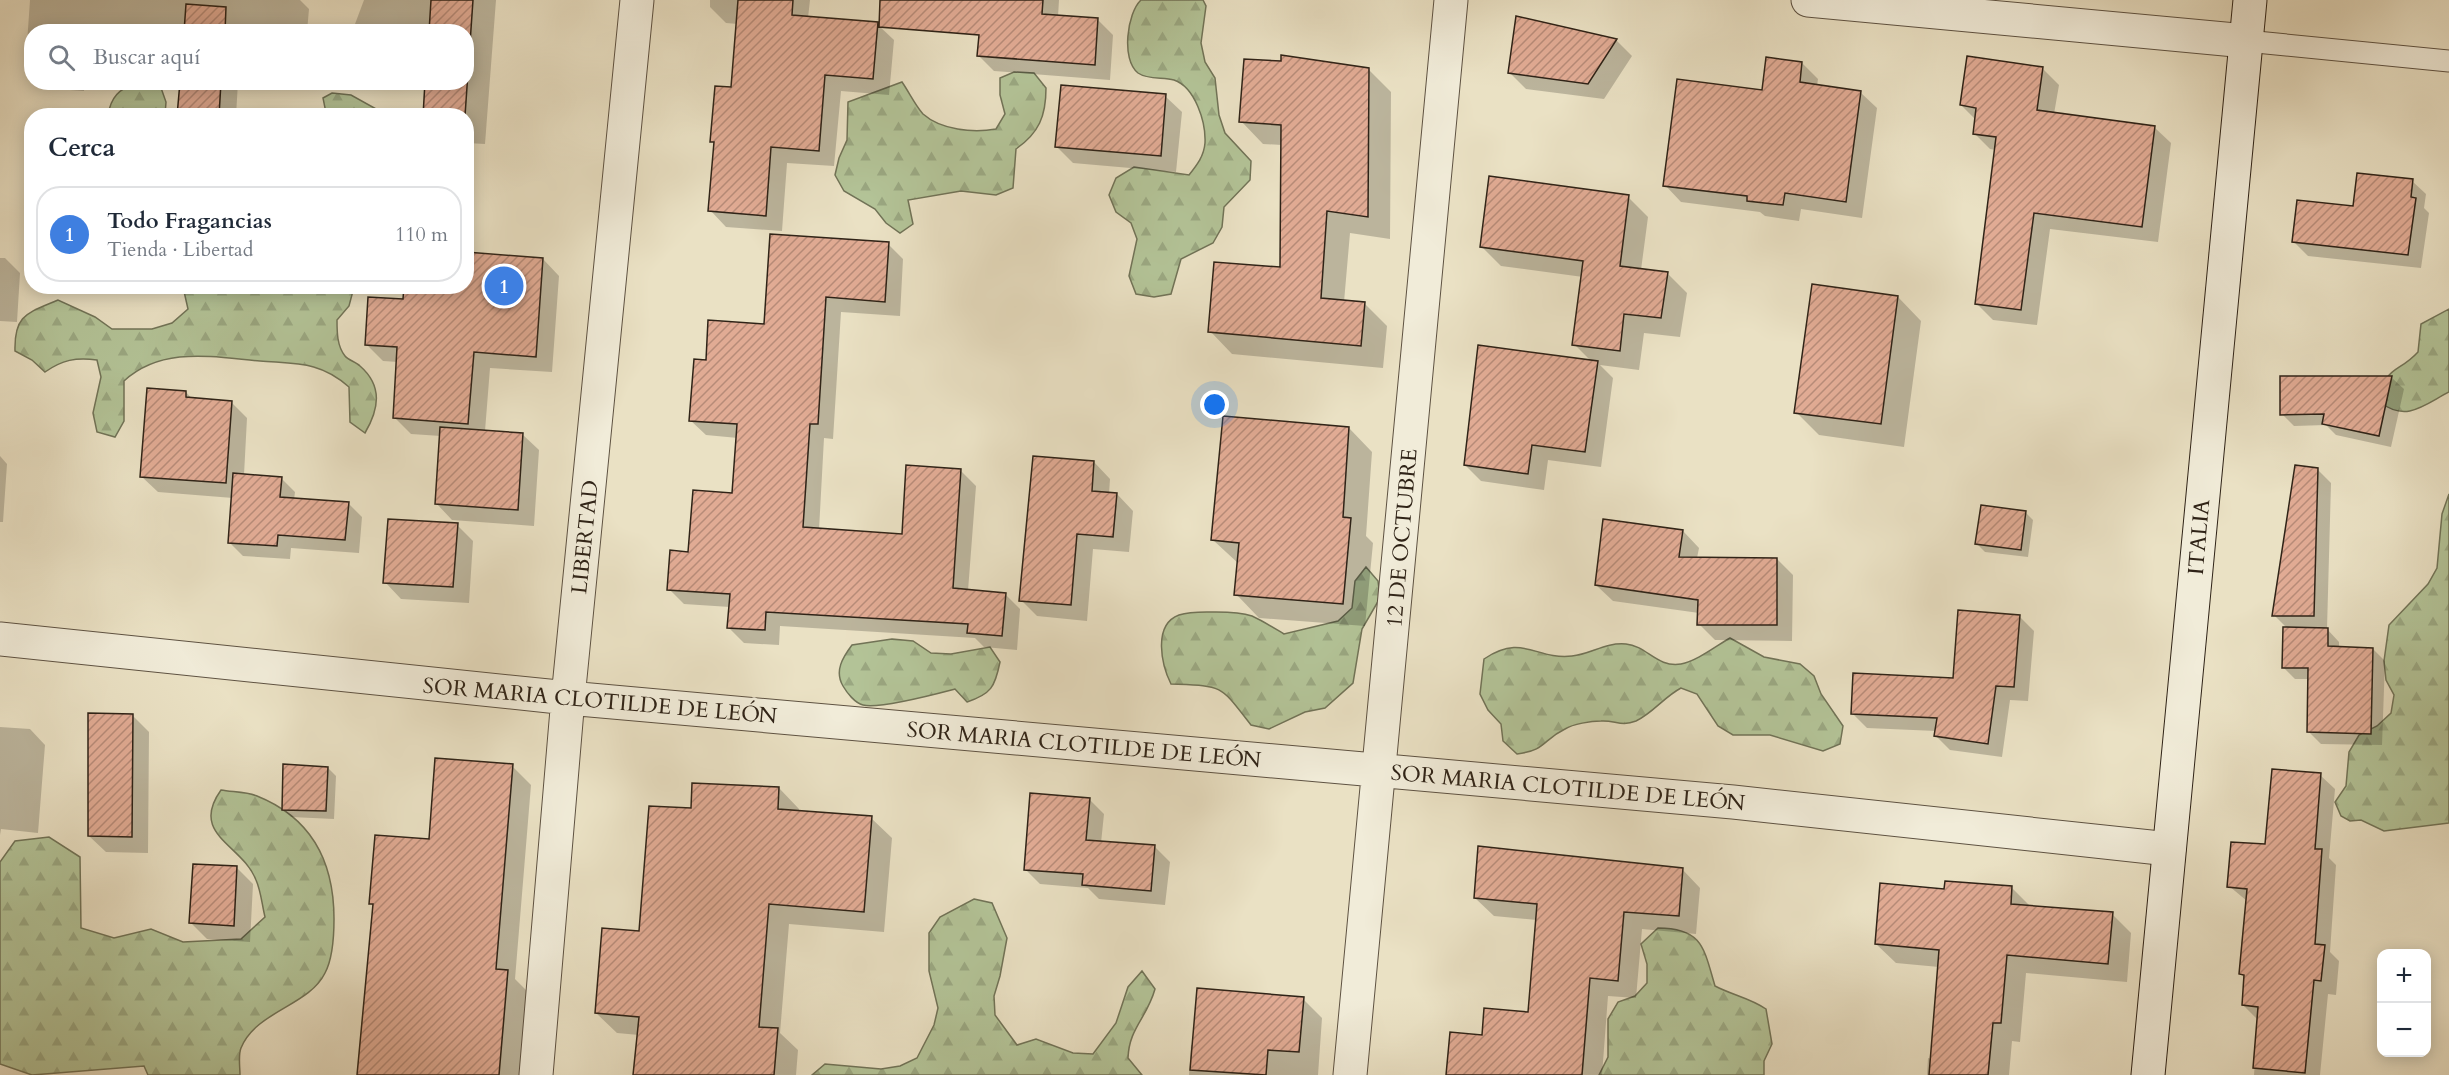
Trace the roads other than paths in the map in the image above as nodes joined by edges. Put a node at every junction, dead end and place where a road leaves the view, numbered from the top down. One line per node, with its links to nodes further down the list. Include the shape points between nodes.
1 (637, 0): 8 (street, LIBERTAD)
2 (1451, 0): 9 (street, 12 DE OCTUBRE)
3 (1808, 0): 5 (street)
4 (2250, 0): 5 (street, ITALIA)
5 (2246, 41): 6 (lane); 10 (street, ITALIA)
6 (2449, 61)
7 (0, 639): 8 (street, SOR MARIA CLOTILDE DE LEÓN)
8 (568, 698): 9 (street, SOR MARIA CLOTILDE DE LEÓN); 11 (street, LIBERTAD)
9 (1379, 770): 10 (street, SOR MARIA CLOTILDE DE LEÓN, via 1733,801); 12 (street, 12 DE OCTUBRE)
10 (2169, 849): 13 (street, ITALIA)
11 (536, 1075)
12 (1350, 1075)
13 (2148, 1075)

